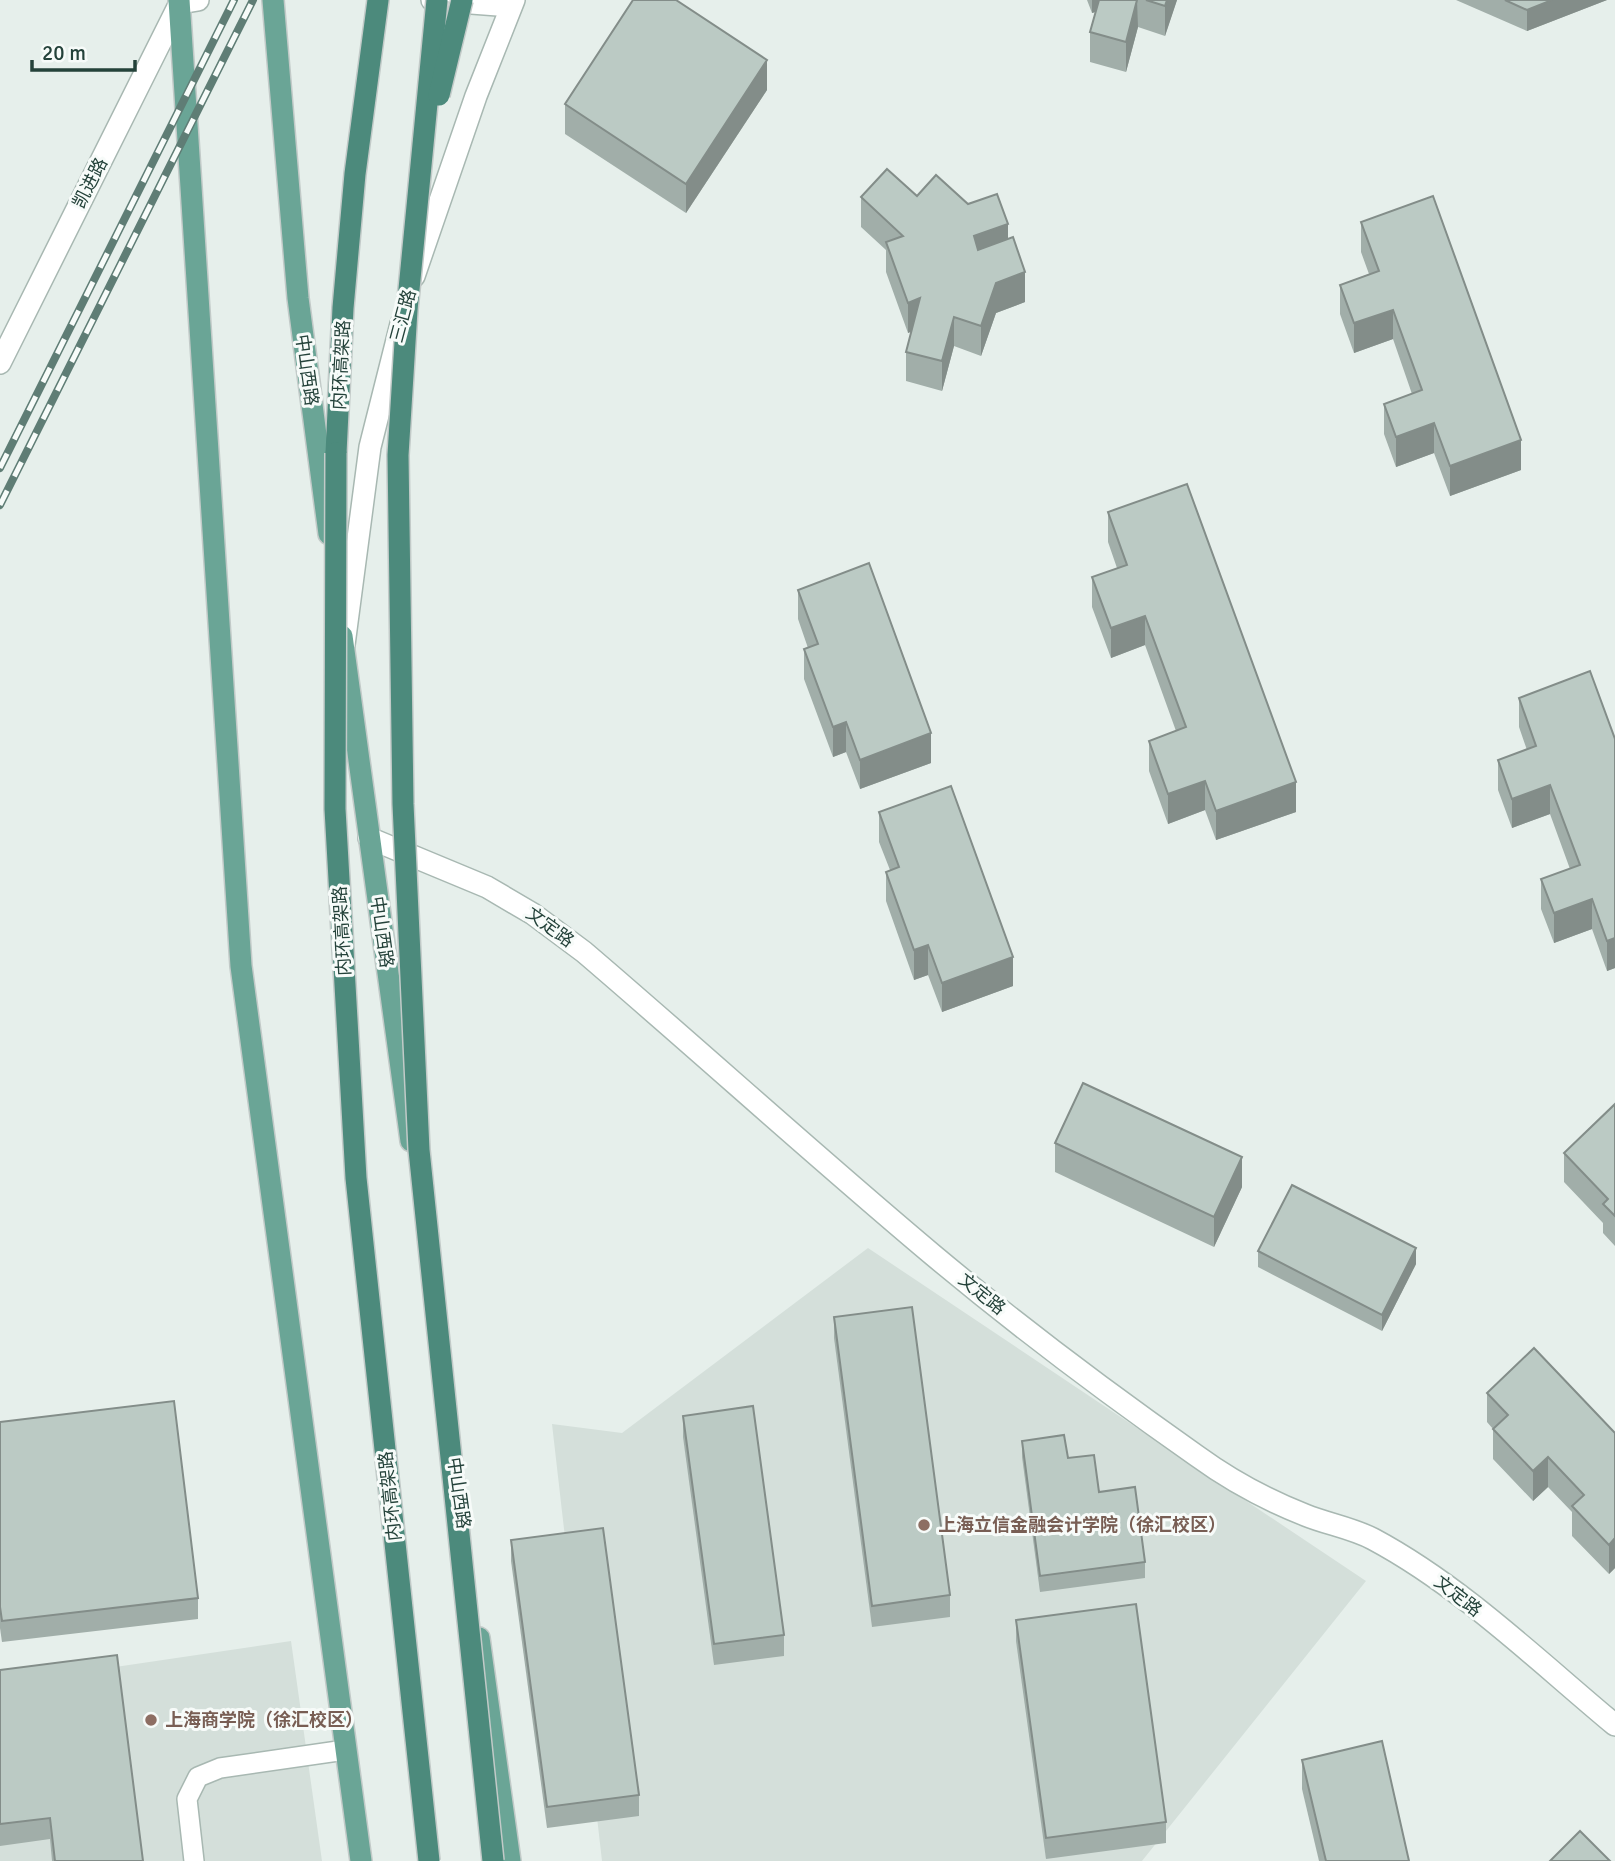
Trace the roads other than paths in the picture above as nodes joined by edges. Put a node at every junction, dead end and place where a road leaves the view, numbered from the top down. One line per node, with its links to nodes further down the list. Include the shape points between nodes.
1 (273, 0): 9 (main road, 中山西路, via 298,298)
2 (378, 0): 15 (highway, 内环高架路, bridge, via 343,308 337,453 335,809 356,1178)
3 (435, 0): 6 (street); 7 (highway, bridge)
4 (461, 0): 7 (highway, bridge)
5 (186, 1): 8 (street, 凯进路); 12 (main road, via 241,966)
6 (513, 3): 9 (street, 三汇路, via 408,293 370,447)
7 (421, 172): 16 (highway, bridge, via 398,455 403,804 419,1150)
8 (0, 363)
9 (344, 645): 10 (main road, 中山西路)
10 (369, 838): 11 (street, 文定路, via 487,887 533,914 594,961 934,1255 1129,1408 1256,1494 1369,1537 1424,1570); 17 (main road, 中山西路)
11 (1615, 1725)
12 (345, 1750): 13 (lane, via 220,1768 198,1777 187,1799); 14 (main road)
13 (194, 1861)
14 (361, 1861)
15 (429, 1861)
16 (493, 1861)
17 (510, 1861)

